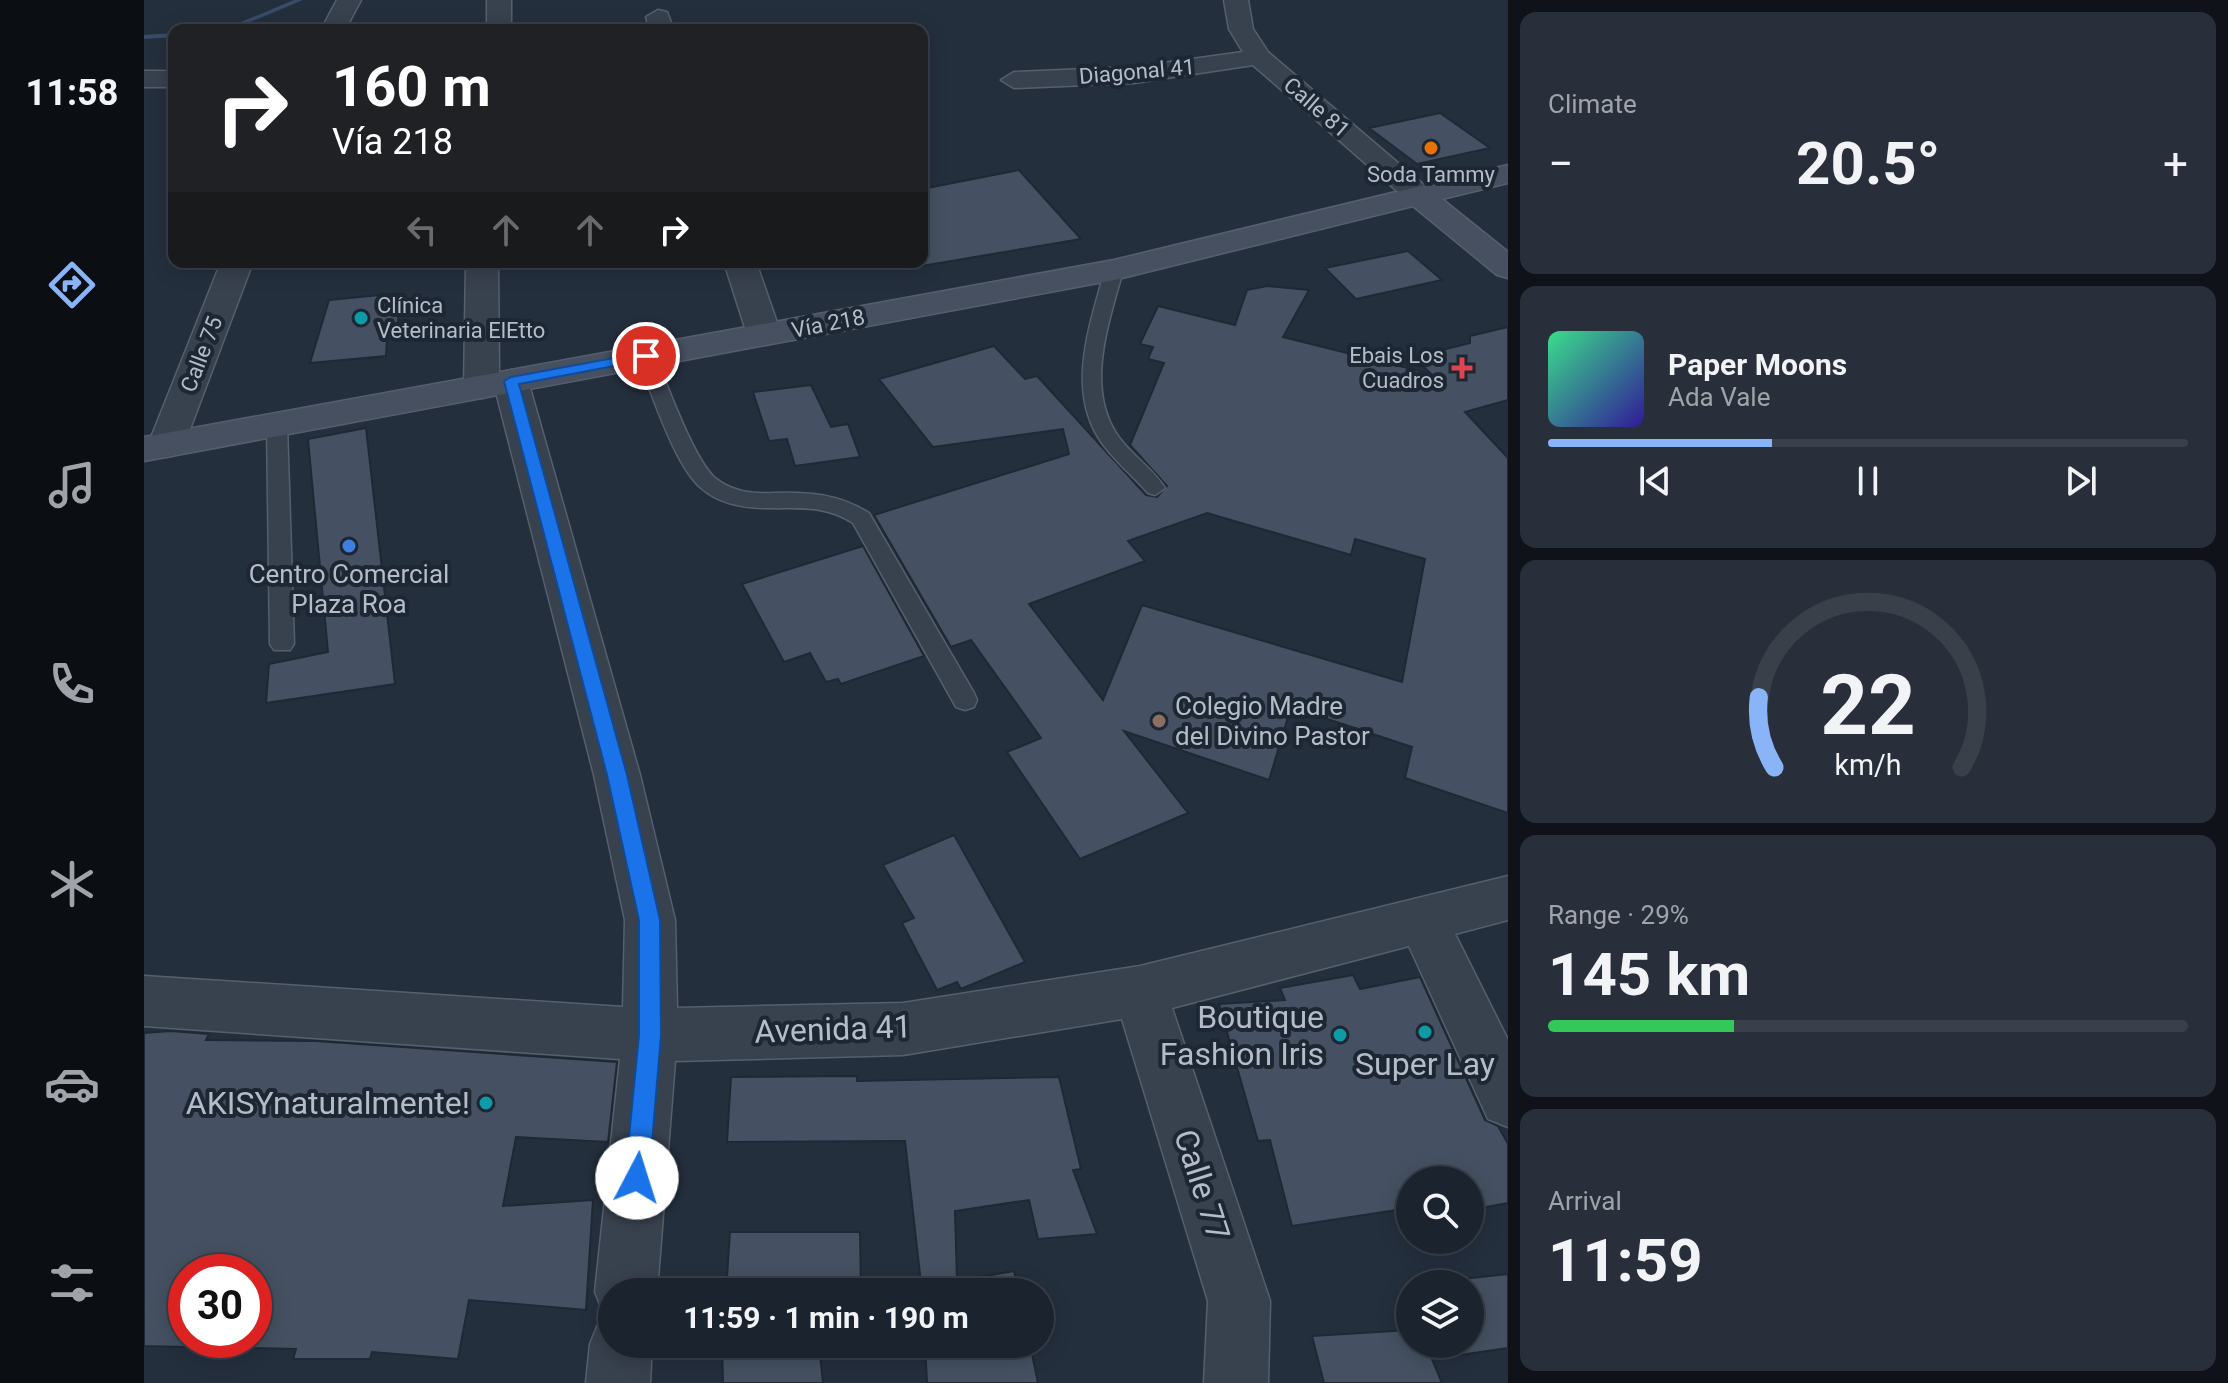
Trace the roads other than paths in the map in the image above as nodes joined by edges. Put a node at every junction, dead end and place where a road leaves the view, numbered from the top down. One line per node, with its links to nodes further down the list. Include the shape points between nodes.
1 (349, 0): 4 (street)
2 (499, 0): 5 (street)
3 (1236, 0): 6 (street, Calle 81, via 1241,29)
4 (336, 24)
5 (499, 24)
6 (1259, 57): 9 (street, Diagonal 41, via 1134,75); 11 (street, Calle 81)
7 (144, 79): 8 (street)
8 (168, 79)
9 (1014, 80)
10 (1508, 174): 11 (main road, Vía 218)
11 (1422, 198): 15 (main road); 16 (main road, Vía 218)
12 (234, 268): 21 (street, Calle 75)
13 (483, 268): 19 (street)
14 (742, 268): 17 (street)
15 (1508, 268)
16 (1114, 270): 17 (main road, Vía 218); 22 (lane, via 1093,361 1095,405 1107,436)
17 (764, 334): 18 (main road, Vía 218)
18 (646, 356): 19 (main road, Vía 218); 24 (lane, via 706,483 750,502 817,498 844,504 861,518)
19 (496, 384): 20 (main road, Vía 218); 29 (street, via 617,775 650,920)
20 (277, 425): 21 (main road, Vía 218); 23 (lane)
21 (155, 447)
22 (1155, 488)
23 (282, 644)
24 (965, 700)
25 (1508, 898): 26 (street, Avenida 41)
26 (1422, 920): 27 (street, Avenida 41); 30 (street)
27 (1140, 991): 29 (street, Avenida 41, via 903,1029); 34 (street, Calle 77, via 1239,1301)
28 (144, 1001): 29 (street, Avenida 41)
29 (650, 1035): 31 (street)
30 (1508, 1099)
31 (627, 1278)
32 (620, 1358): 33 (street)
33 (618, 1383)
34 (1236, 1383)

